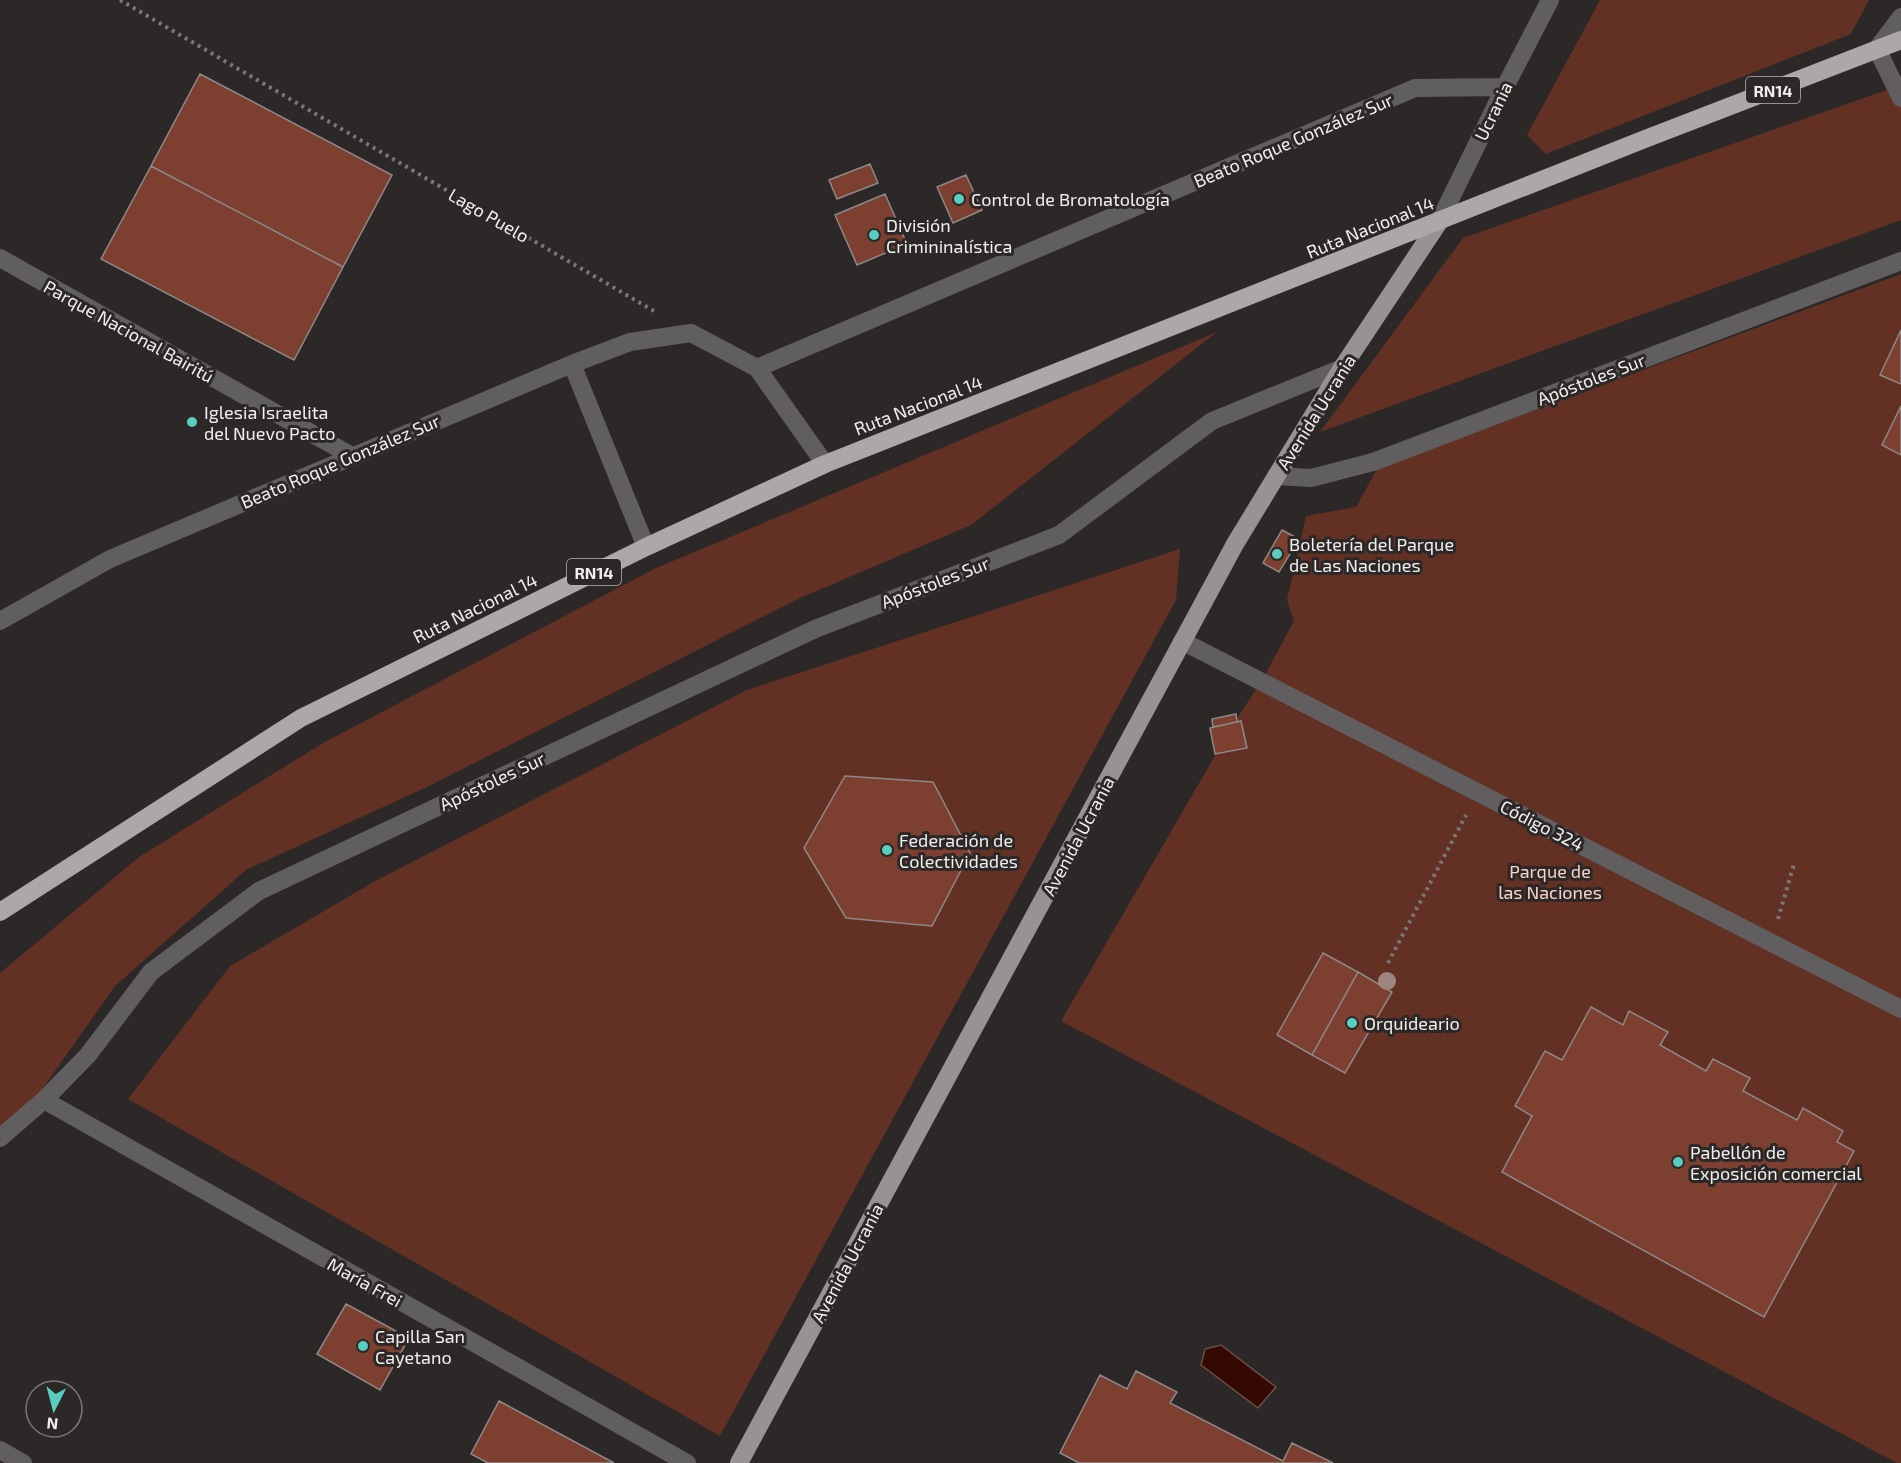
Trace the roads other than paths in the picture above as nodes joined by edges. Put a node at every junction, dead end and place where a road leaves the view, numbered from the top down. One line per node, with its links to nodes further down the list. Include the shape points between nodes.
1 (1550, 0): 5 (street, Ucrania)
2 (1901, 17): 4 (street)
3 (1901, 40): 4 (highway, Ruta Nacional 14 / RN14)
4 (1877, 49): 6 (street); 7 (highway, Ruta Nacional 14 / RN14)
5 (1505, 87): 7 (street, Ucrania); 11 (street, Beato Roque González Sur, via 1415,88)
6 (1901, 98)
7 (1439, 222): 12 (main road, Avenida Ucrania); 14 (highway, Ruta Nacional 14 / RN14)
8 (0, 258): 13 (street, Parque Nacional Bairitú)
9 (1901, 261): 15 (street, Apóstoles Sur, via 1373,462 1311,478)
10 (572, 364): 11 (street, Beato Roque González Sur, via 630,342 691,333); 13 (street, Beato Roque González Sur); 16 (street)
11 (757, 368): 14 (street)
12 (1342, 368): 15 (main road, Avenida Ucrania); 21 (street, Apóstoles Sur, via 1212,421 1059,535 815,629 259,891 151,972 88,1055)
13 (352, 456): 17 (street, Beato Roque González Sur, via 110,558)
14 (825, 464): 16 (highway, Ruta Nacional 14 / RN14)
15 (1276, 476): 18 (main road, Avenida Ucrania)
16 (646, 547): 19 (highway, Ruta Nacional 14 / RN14, via 301,718)
17 (0, 621)
18 (1182, 641): 20 (street, Código 324); 26 (main road, Avenida Ucrania)
19 (0, 912)
20 (1901, 1009)
21 (44, 1100): 22 (street, Apóstoles Sur); 25 (street, María Frei)
22 (0, 1138)
23 (0, 1450): 24 (street)
24 (23, 1463)
25 (687, 1463)
26 (739, 1463)

